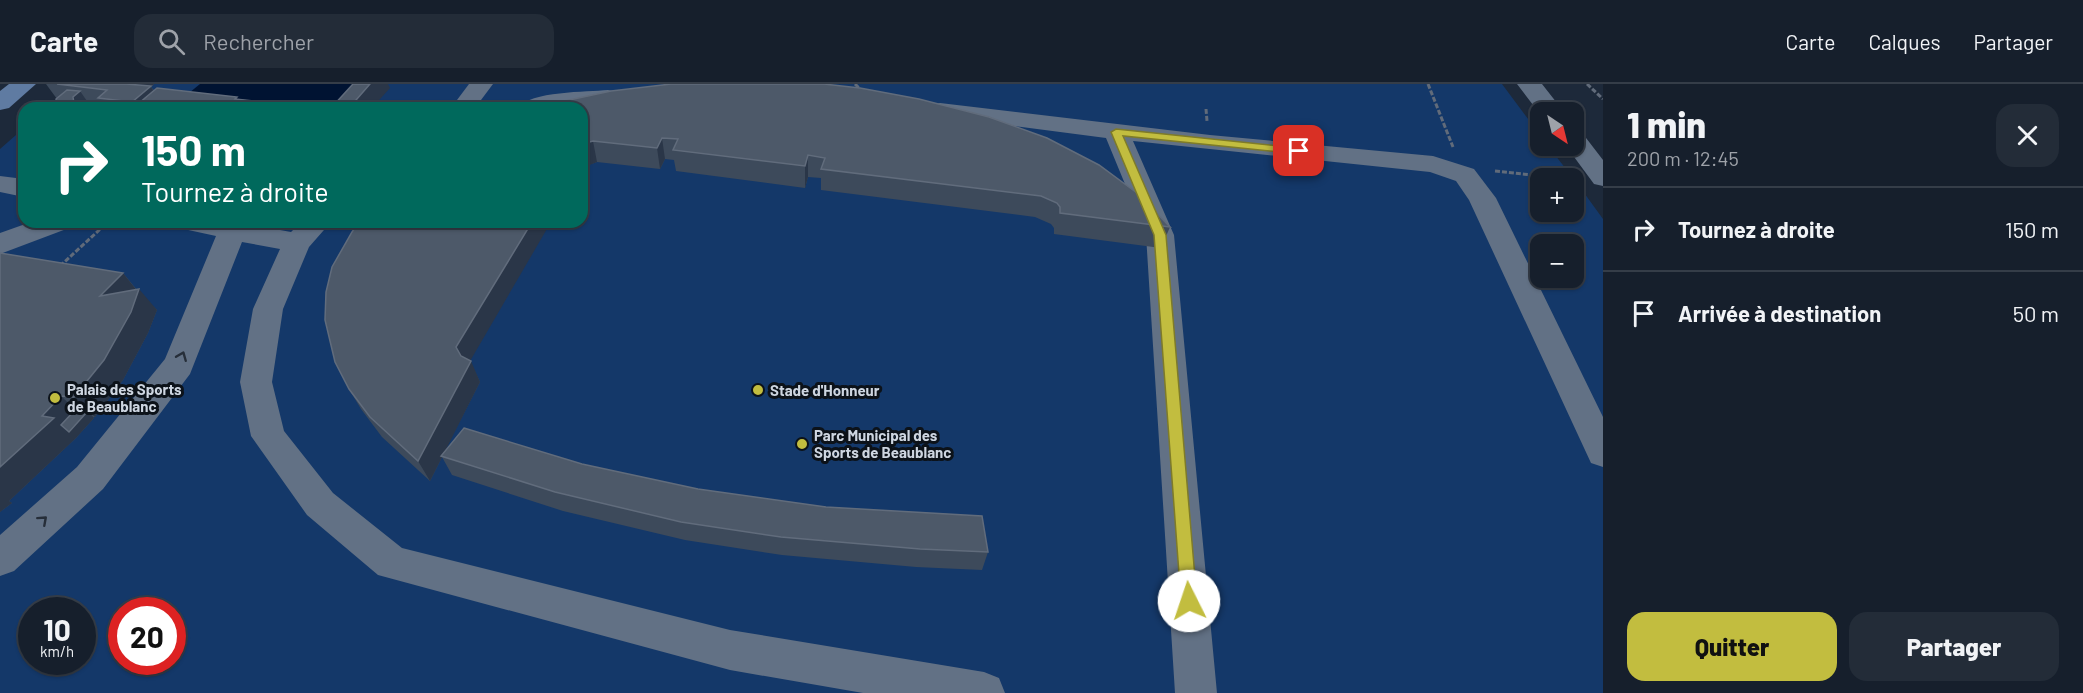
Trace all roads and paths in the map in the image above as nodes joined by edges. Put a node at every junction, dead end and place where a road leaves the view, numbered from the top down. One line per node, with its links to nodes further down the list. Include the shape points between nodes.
1 (24, 84): 13 (main road)
2 (481, 84): 10 (street)
3 (855, 84): 7 (path, via 859,88)
4 (1428, 84): 17 (path)
5 (1529, 84): 12 (street)
6 (1587, 84): 9 (path)
7 (857, 94)
8 (629, 95): 11 (street)
9 (1603, 99)
10 (468, 102)
11 (554, 102)
12 (1544, 102)
13 (0, 103)
14 (911, 107): 15 (street)
15 (1116, 132): 17 (street, via 1433,164); 32 (street, via 1160,235)
16 (1584, 152): 19 (street)
17 (1463, 171): 18 (path); 29 (street, via 1482,198)
18 (1530, 176)
19 (1603, 178)
20 (0, 184): 21 (street)
21 (18, 187)
22 (43, 228): 27 (street)
23 (101, 228): 28 (path)
24 (218, 228): 25 (street)
25 (232, 231): 26 (street); 30 (street, one-way to 25, via 90,478 179,365)
26 (307, 232): 31 (street, via 268,309 256,382 268,436 320,504 392,563 730,650)
27 (0, 244)
28 (52, 272)
29 (1603, 453)
30 (0, 559)
31 (984, 693)
32 (1196, 693)

